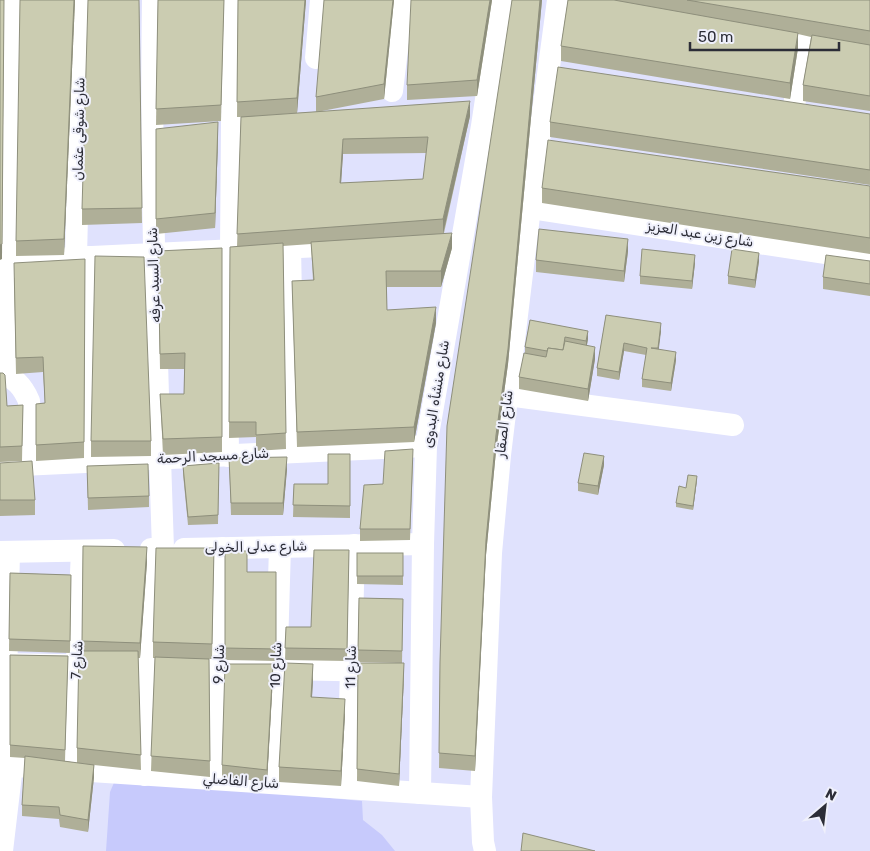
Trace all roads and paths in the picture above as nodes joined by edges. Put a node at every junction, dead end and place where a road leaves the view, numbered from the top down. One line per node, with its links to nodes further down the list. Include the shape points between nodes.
1 (14, 0): 22 (street)
2 (82, 0): 20 (street, شارع شوقى عثمان)
3 (152, 0): 19 (street, شارع السيد عرفه)
4 (233, 0): 18 (street)
5 (321, 0): 12 (street)
6 (403, 0): 13 (street)
7 (501, 0): 26 (street, شارع منشأه البدوى, via 482,126 451,239)
8 (558, 0): 15 (street, شارع الصقار, via 558,68 547,148)
9 (748, 28): 10 (street, via 787,34)
10 (806, 44): 11 (street, via 818,49); 14 (street)
11 (870, 56)
12 (316, 58)
13 (392, 91)
14 (794, 105)
15 (530, 208): 21 (street, شارع زين عبد العزيز); 24 (street, شارع الصقار)
16 (366, 243): 17 (street)
17 (290, 247): 18 (street); 27 (street)
18 (228, 250): 19 (street); 28 (street)
19 (153, 254): 20 (street); 29 (street, شارع السيد عرفه)
20 (83, 258): 22 (street); 30 (street, شارع شوقى عثمان)
21 (870, 260)
22 (6, 265): 23 (street)
23 (6, 375): 31 (street, via 19,384 29,401)
24 (507, 395): 25 (street); 54 (street, شارع الصقار, via 491,553)
25 (733, 425)
26 (426, 446): 27 (street, شارع مسجد الرحمة); 33 (street, شارع منشأه البدوى)
27 (294, 452): 28 (street, شارع مسجد الرحمة)
28 (228, 456): 29 (street, شارع مسجد الرحمة)
29 (160, 459): 30 (street, شارع مسجد الرحمة); 37 (street, شارع السيد عرفه)
30 (89, 462): 31 (street, شارع مسجد الرحمة)
31 (30, 465): 32 (street, شارع مسجد الرحمة)
32 (0, 466)
33 (423, 544): 34 (street, شارع عدلى الخولى); 46 (street, شارع منشأه البدوى)
34 (354, 545): 35 (street, شارع عدلى الخولى); 45 (street, شارع 11)
35 (280, 547): 36 (street, شارع عدلى الخولى); 44 (street, شارع 10)
36 (222, 548): 37 (street, شارع عدلى الخولى); 43 (street, شارع 9)
37 (157, 549): 38 (street, شارع عدلى الخولى); 42 (street, شارع السيد عرفه)
38 (82, 551): 39 (street, شارع عدلى الخولى); 41 (street, شارع 7)
39 (4, 552): 40 (street)
40 (3, 664): 41 (street); 47 (street)
41 (76, 665): 42 (street); 48 (street, شارع 7)
42 (148, 667): 43 (street); 49 (street, شارع السيد عرفه)
43 (219, 668): 44 (street); 50 (street, شارع 9)
44 (276, 669): 45 (street); 51 (street, شارع 10)
45 (351, 670): 46 (street); 52 (street, شارع 11)
46 (421, 672): 53 (street, شارع منشأه البدوى)
47 (5, 765): 48 (street, شارع الفاضلي); 55 (street)
48 (72, 770): 49 (street, شارع الفاضلي)
49 (145, 775): 50 (street, شارع الفاضلي)
50 (215, 779): 51 (street, شارع الفاضلي)
51 (273, 783): 52 (street, شارع الفاضلي)
52 (348, 788): 53 (street, شارع الفاضلي)
53 (420, 793): 54 (street, شارع الفاضلي)
54 (481, 797): 56 (street, شارع الصقار)
55 (2, 851)
56 (486, 851)

